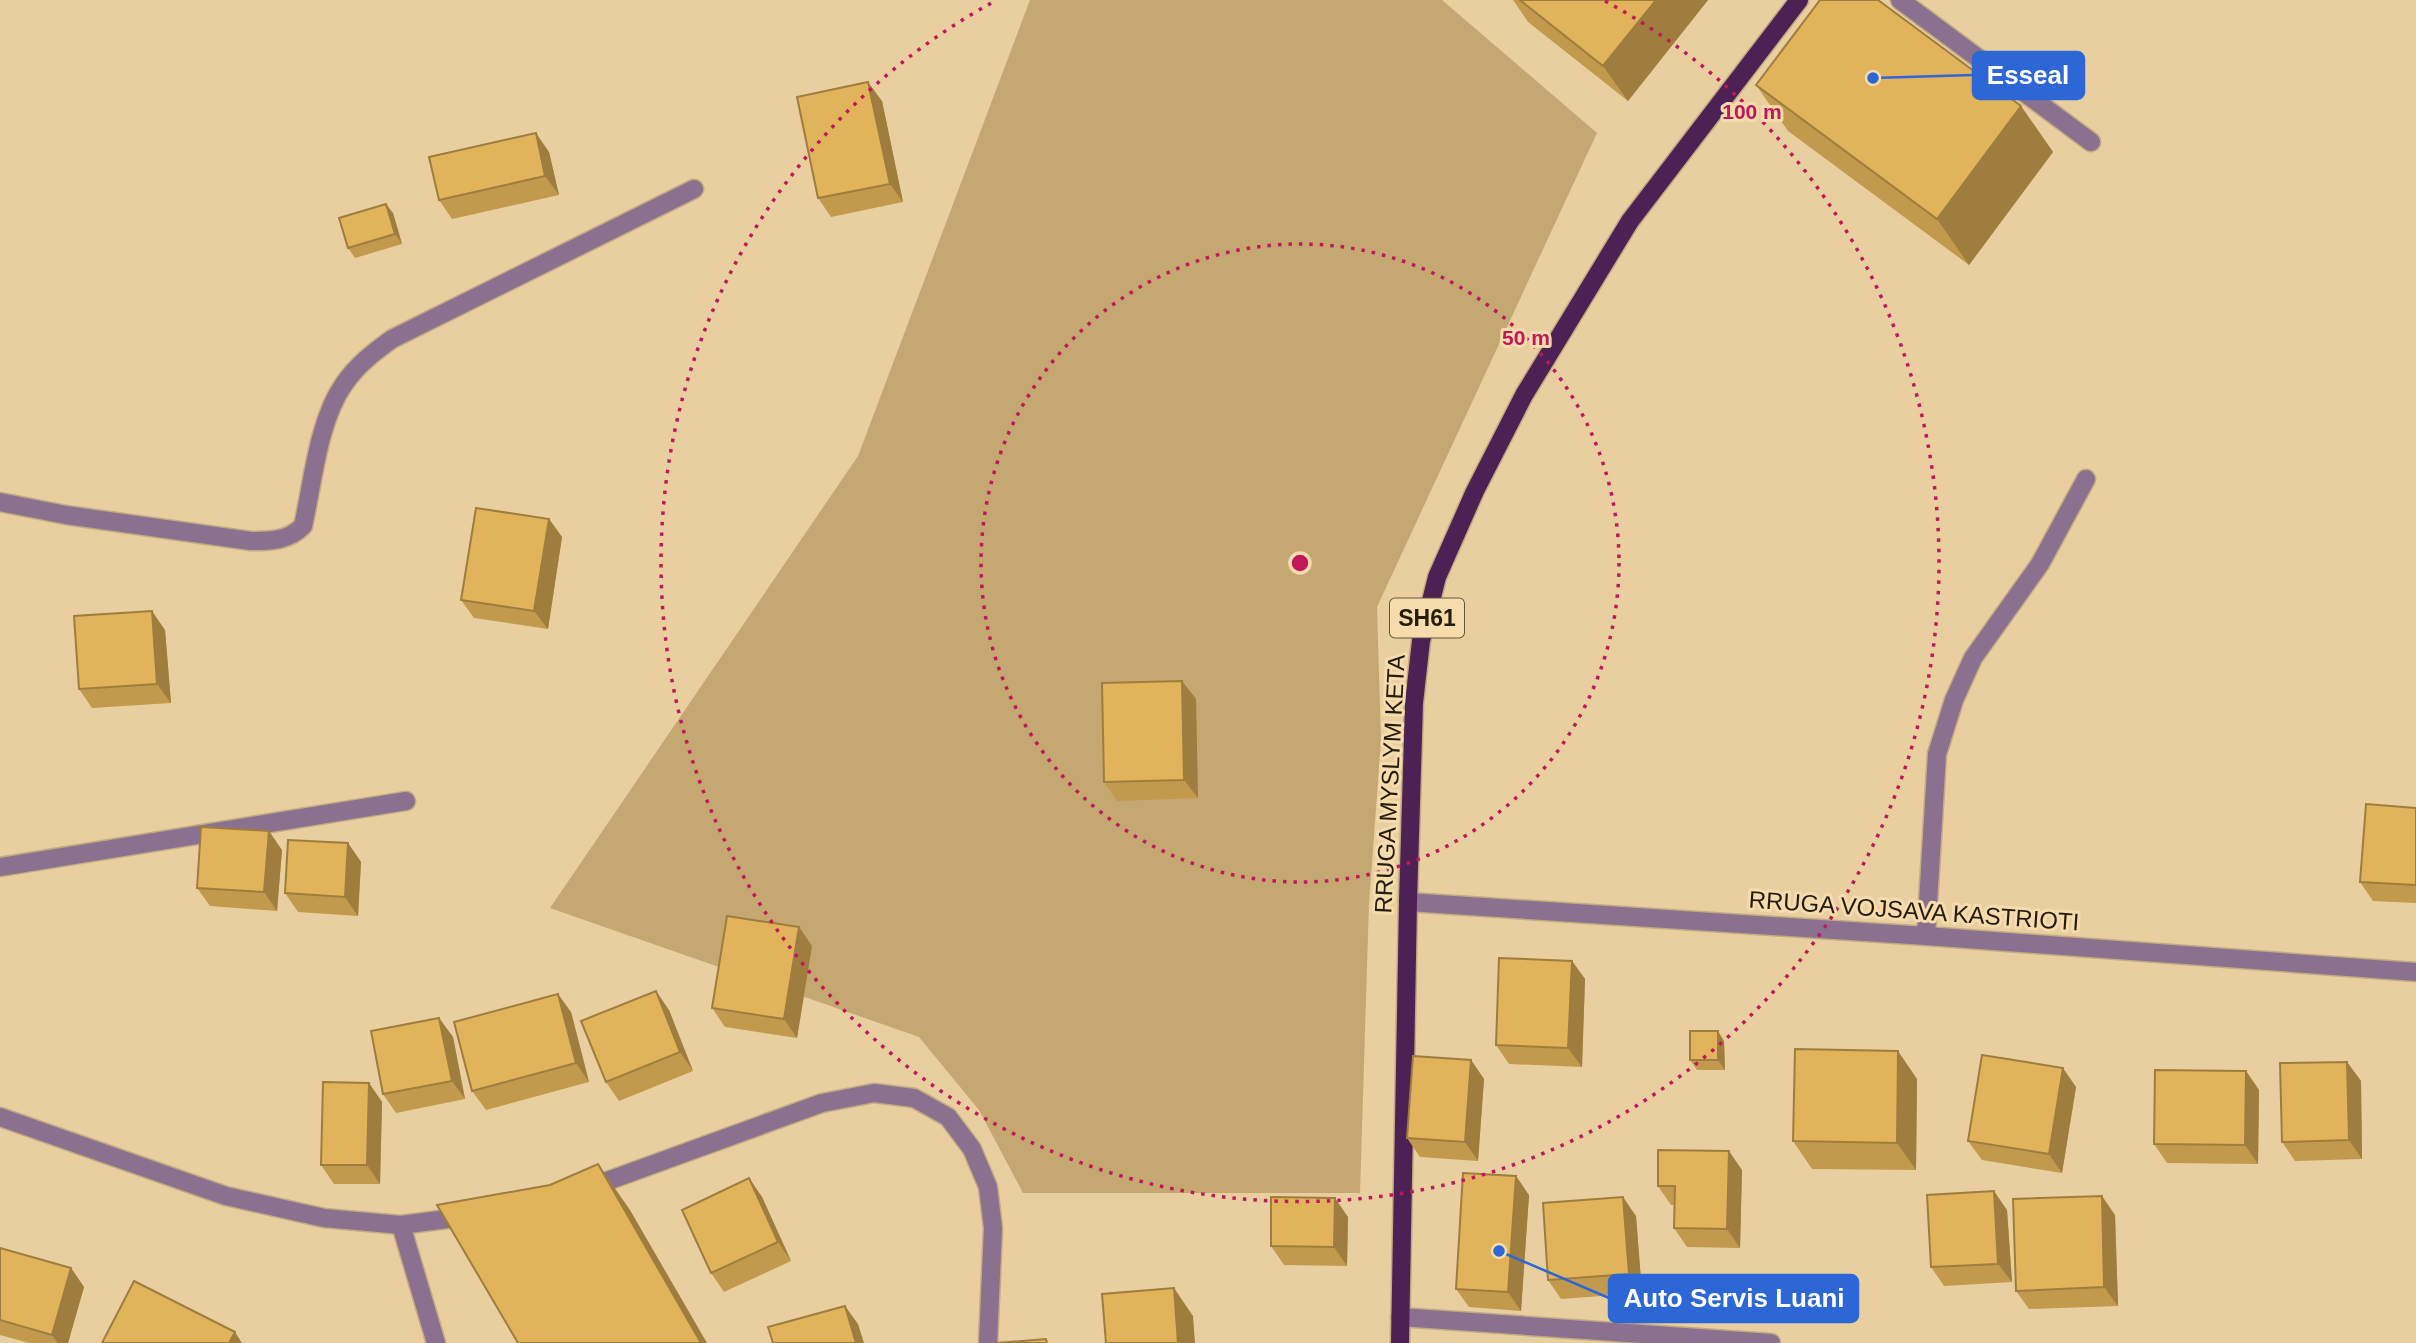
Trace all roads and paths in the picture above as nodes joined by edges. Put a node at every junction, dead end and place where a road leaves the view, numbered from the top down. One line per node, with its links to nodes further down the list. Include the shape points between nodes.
1 (1799, 0): 9 (main road, RRUGA MYSLYM KETA / SH61, via 1609,254 1524,396 1437,577 1421,641 1414,703)
2 (1900, 0): 3 (street)
3 (2091, 142)
4 (694, 189): 6 (street, via 392,339 363,361 343,385 326,421 303,526 295,534 251,541)
5 (2086, 479): 10 (street, via 2040,564 1973,658 1954,700 1937,754)
6 (0, 502)
7 (406, 800): 8 (street)
8 (0, 867)
9 (1408, 902): 10 (street, RRUGA VOJSAVA KASTRIOTI); 16 (main road, RRUGA MYSLYM KETA / SH61)
10 (1926, 936): 11 (street, RRUGA VOJSAVA KASTRIOTI)
11 (2416, 972)
12 (0, 1117): 15 (street, via 226,1196 324,1218)
13 (565, 1195): 18 (street, via 822,1102 874,1093 915,1098 948,1117 972,1149 988,1187 993,1228)
14 (488, 1214): 15 (street)
15 (401, 1225): 17 (street)
16 (1400, 1317): 19 (main road, RRUGA MYSLYM KETA / SH61); 20 (street)
17 (436, 1343)
18 (988, 1343)
19 (1400, 1343)
20 (1771, 1343)

